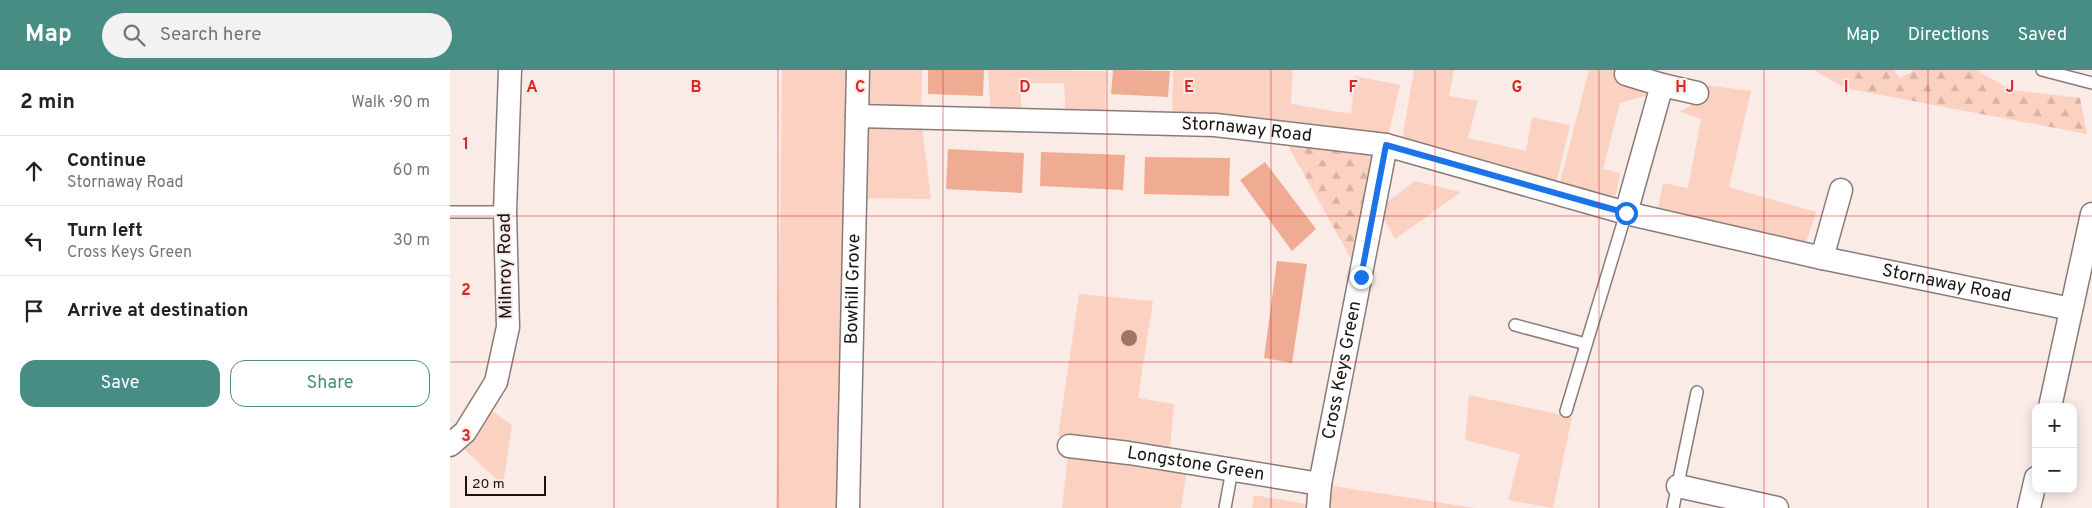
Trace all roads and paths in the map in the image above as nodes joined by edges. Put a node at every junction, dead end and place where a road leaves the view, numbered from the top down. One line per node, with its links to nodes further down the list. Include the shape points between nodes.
1 (510, 70): 12 (street, Milnroy Road)
2 (858, 70): 8 (street, Bowhill Grove)
3 (2042, 70): 5 (lane)
4 (1626, 74): 6 (street)
5 (2092, 83)
6 (1662, 85): 7 (street); 13 (street)
7 (1697, 94)
8 (857, 116): 9 (street, Stornaway Road, via 1215,125); 29 (street, Bowhill Grove)
9 (1386, 145): 13 (street, Stornaway Road); 26 (street, Cross Keys Green)
10 (1841, 190): 15 (street)
11 (450, 212): 12 (lane)
12 (505, 212): 23 (street, Milnroy Road, via 508,327 496,382 465,432)
13 (1626, 213): 15 (street, Stornaway Road); 19 (lane)
14 (2092, 214): 16 (street)
15 (1822, 258): 17 (street, Stornaway Road)
16 (2086, 260): 17 (street)
17 (2071, 309): 21 (street)
18 (1515, 325): 19 (lane)
19 (1586, 344): 22 (lane)
20 (1697, 392): 27 (lane)
21 (2051, 403)
22 (1566, 411)
23 (450, 445)
24 (1069, 446): 25 (street, Longstone Green)
25 (1232, 470): 26 (street, Longstone Green); 30 (lane)
26 (1320, 484): 31 (street, Cross Keys Green)
27 (1678, 486): 32 (lane); 33 (street)
28 (2033, 493): 34 (street)
29 (848, 508)
30 (1225, 508)
31 (1318, 508)
32 (1673, 508)
33 (1777, 508)
34 (2030, 508)

